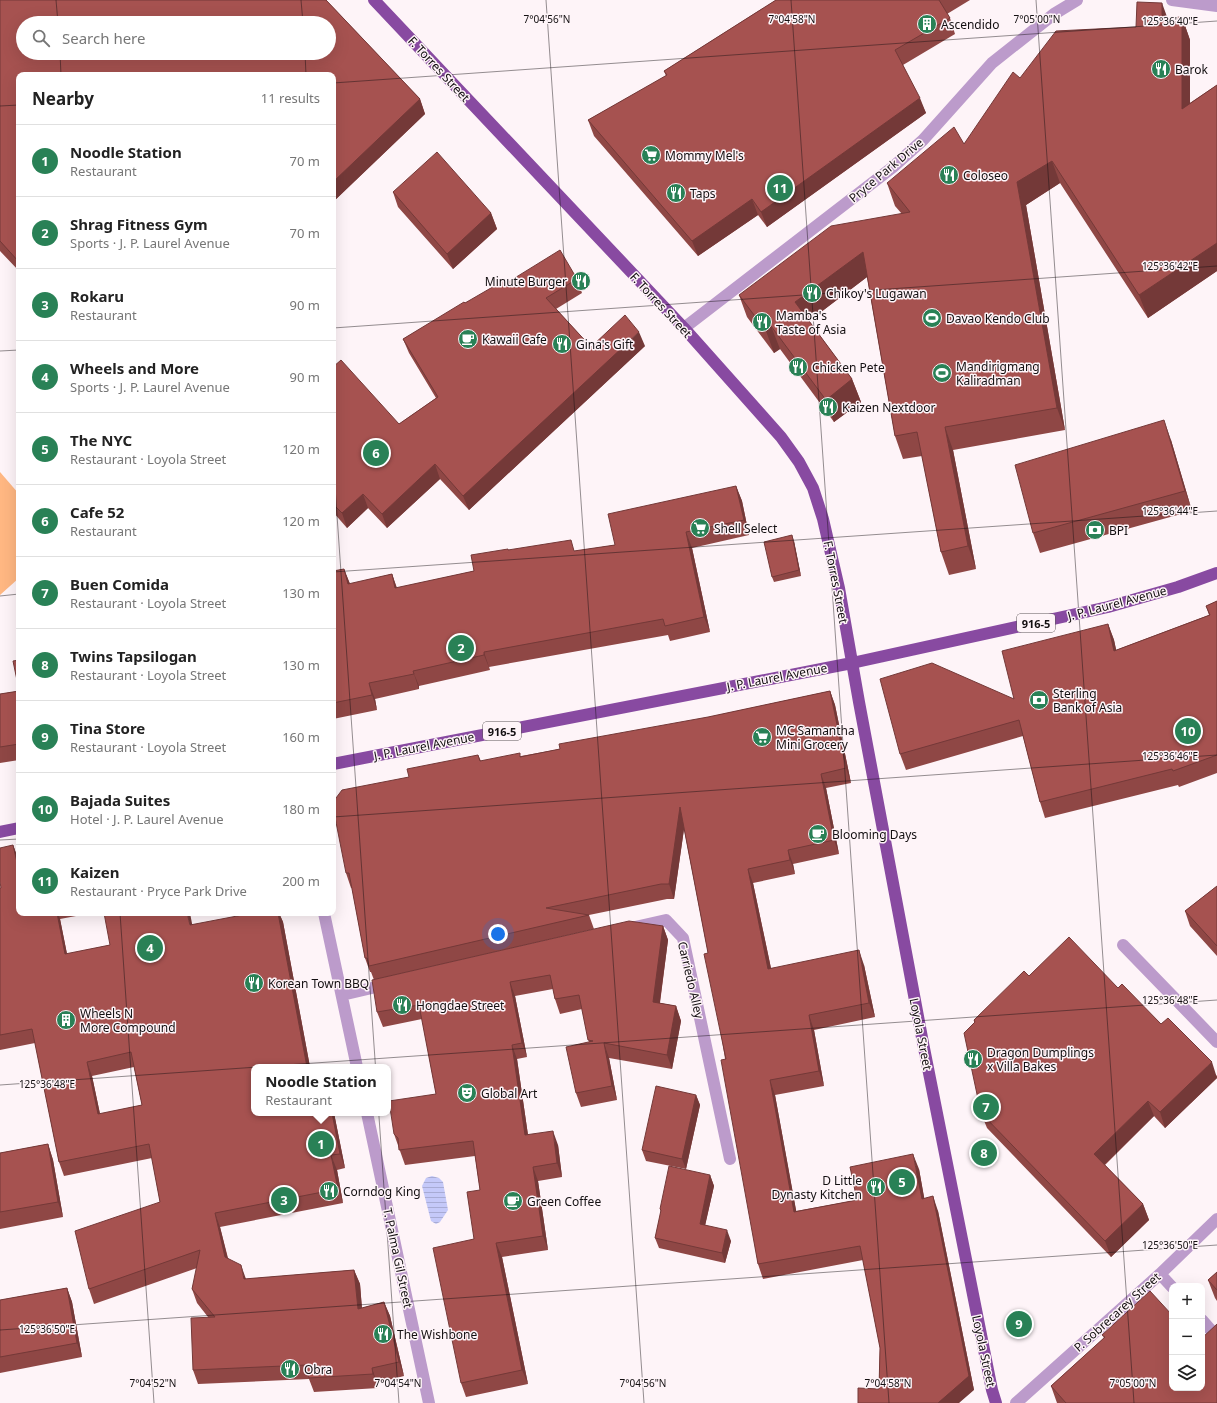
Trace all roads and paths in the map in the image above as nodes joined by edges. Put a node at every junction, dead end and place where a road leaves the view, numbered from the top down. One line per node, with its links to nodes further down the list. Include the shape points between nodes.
1 (374, 0): 5 (main road, F. Torres Street)
2 (1077, 0): 5 (street, Pryce Park Drive, via 1054,14 992,63 946,116 893,167)
3 (1172, 0): 4 (street)
4 (1217, 6)
5 (684, 328): 7 (main road, F. Torres Street, via 781,437 806,474 823,520 839,588)
6 (1217, 573): 7 (main road, J. P. Laurel Avenue / 916-5, via 1108,607)
7 (852, 663): 8 (main road, J. P. Laurel Avenue / 916-5); 26 (main road, Loyola Street, via 923,1043)
8 (336, 763)
9 (16, 829): 10 (main road)
10 (0, 832)
11 (325, 916): 15 (street)
12 (627, 929): 19 (street, Carriedo Alley, via 666,920 683,938)
13 (1123, 945): 16 (street)
14 (403, 981): 15 (street)
15 (342, 996): 17 (street)
16 (1217, 1042)
17 (356, 1064)
18 (368, 1116): 25 (street, T. Palma Gil Street)
19 (730, 1159)
20 (1217, 1219): 21 (street, P. Sobrecarey Street)
21 (1160, 1274): 22 (street); 27 (street, P. Sobrecarey Street)
22 (1169, 1284)
23 (1205, 1323): 24 (street)
24 (1217, 1337)
25 (429, 1403)
26 (996, 1403)
27 (1016, 1403)

